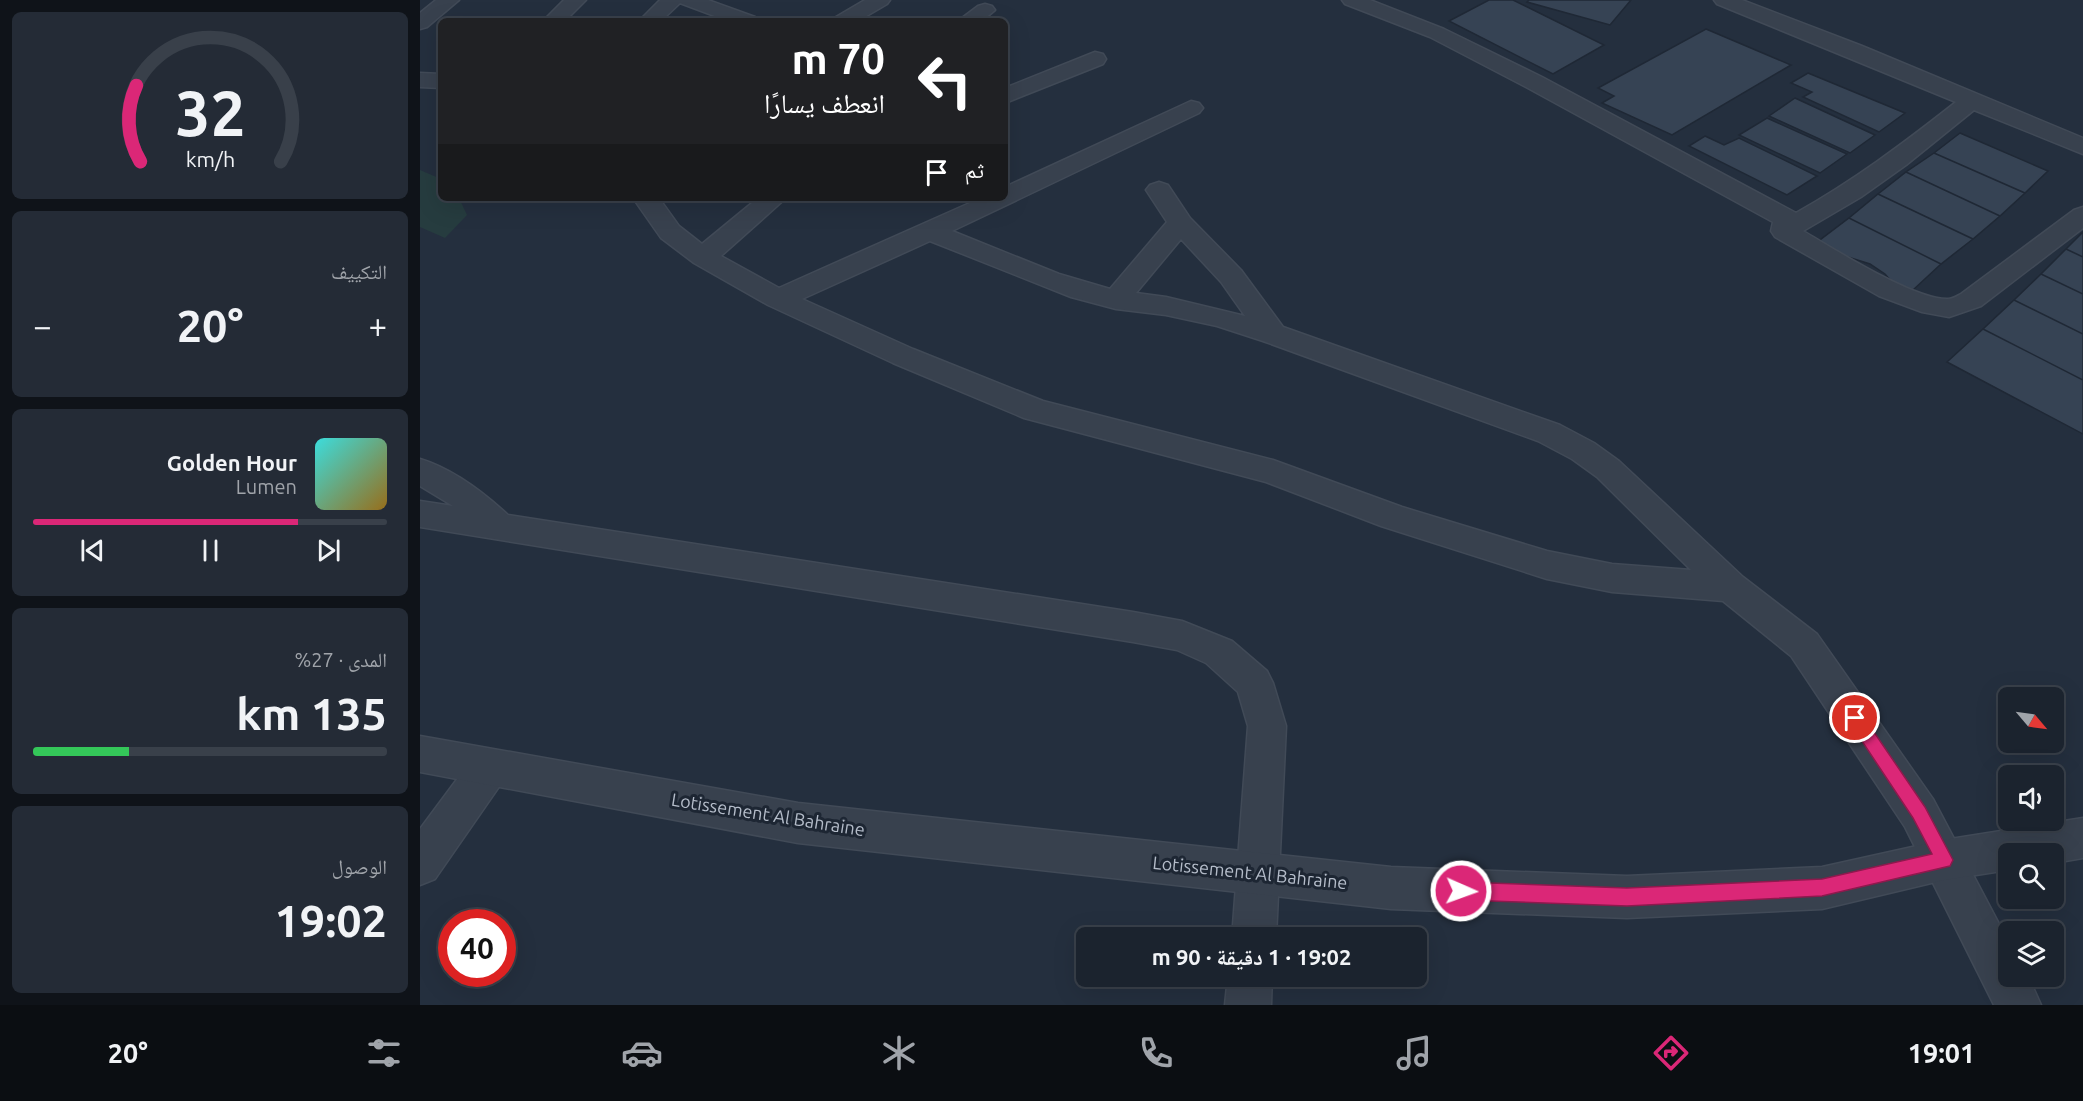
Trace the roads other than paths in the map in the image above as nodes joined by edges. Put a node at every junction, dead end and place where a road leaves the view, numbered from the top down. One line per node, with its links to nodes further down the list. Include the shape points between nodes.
1 (449, 0): 12 (street)
2 (576, 0): 8 (street)
3 (672, 0): 9 (street)
4 (688, 0): 10 (street)
5 (880, 0): 11 (street)
6 (1352, 0): 27 (street, via 1437,33 1554,92 1787,219)
7 (1724, 0): 17 (street)
8 (556, 18)
9 (652, 18)
10 (739, 18)
11 (848, 18)
12 (420, 23)
13 (1095, 58): 16 (street)
14 (420, 80): 15 (street)
15 (438, 81)
16 (1008, 95)
17 (1972, 100): 19 (street); 27 (street, via 1852,192)
18 (1191, 108): 21 (street)
19 (2083, 147)
20 (1159, 190): 26 (street)
21 (1008, 195)
22 (648, 201): 29 (street, via 670,232)
23 (771, 201): 29 (street)
24 (996, 201): 28 (street)
25 (2083, 215): 27 (street, via 1971,300 1949,308 1922,303 1872,280)
26 (1180, 223): 31 (street); 32 (street, via 1231,276)
27 (1784, 231)
28 (932, 232): 30 (street); 31 (street, via 1049,280)
29 (703, 257): 30 (street)
30 (778, 299): 36 (street, via 1035,410 1273,472 1502,552 1612,578)
31 (1116, 300): 32 (street, via 1166,306)
32 (1273, 334): 36 (street, via 1549,433 1583,451 1608,469)
33 (420, 471): 35 (street, via 474,503)
34 (420, 514): 35 (street)
35 (498, 525): 42 (street, via 1133,627 1182,636 1219,652 1254,683 1267,726)
36 (1731, 587): 40 (street, via 1804,645 1919,813)
37 (420, 754): 38 (street, Lotissement Al Bahraine)
38 (489, 768): 41 (street); 42 (street, Lotissement Al Bahraine, via 798,823)
39 (2083, 838): 40 (street, Lotissement Al Bahraine)
40 (1944, 860): 42 (street, Lotissement Al Bahraine, via 1822,888 1627,897 1391,888); 46 (street)
41 (420, 864)
42 (1259, 875): 43 (street)
43 (1255, 927)
44 (1249, 987): 45 (street)
45 (1248, 1005)
46 (2018, 1005)

